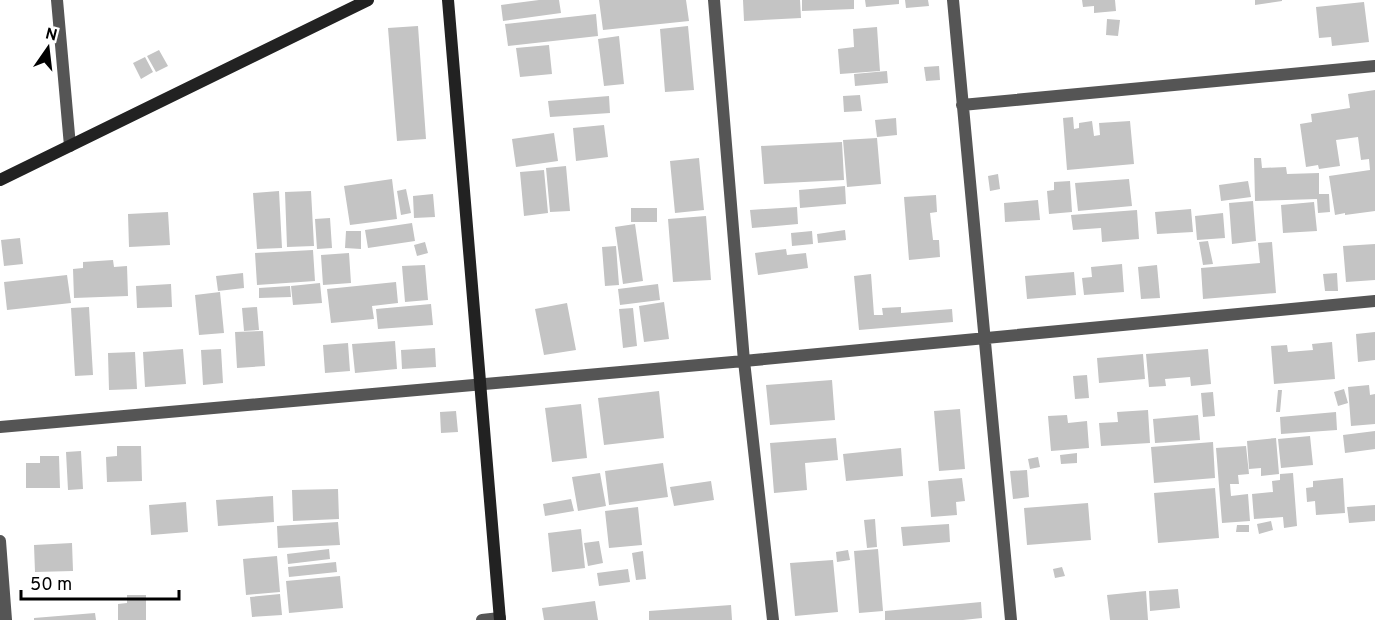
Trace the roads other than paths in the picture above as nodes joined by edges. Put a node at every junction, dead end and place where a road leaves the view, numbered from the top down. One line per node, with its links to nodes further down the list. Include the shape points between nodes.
1 (57, 0): 8 (street)
2 (368, 0): 8 (street)
3 (448, 0): 13 (street)
4 (714, 0): 12 (street)
5 (953, 0): 7 (street)
6 (1375, 66): 7 (street)
7 (962, 105): 11 (street)
8 (70, 146): 9 (street)
9 (0, 180)
10 (1375, 301): 11 (street)
11 (984, 339): 12 (street); 20 (street)
12 (744, 361): 13 (street); 19 (street)
13 (480, 384): 14 (street); 16 (street)
14 (0, 427)
15 (0, 541): 17 (street)
16 (500, 619): 18 (street)
17 (6, 620)
18 (482, 620)
19 (773, 620)
20 (1011, 620)

